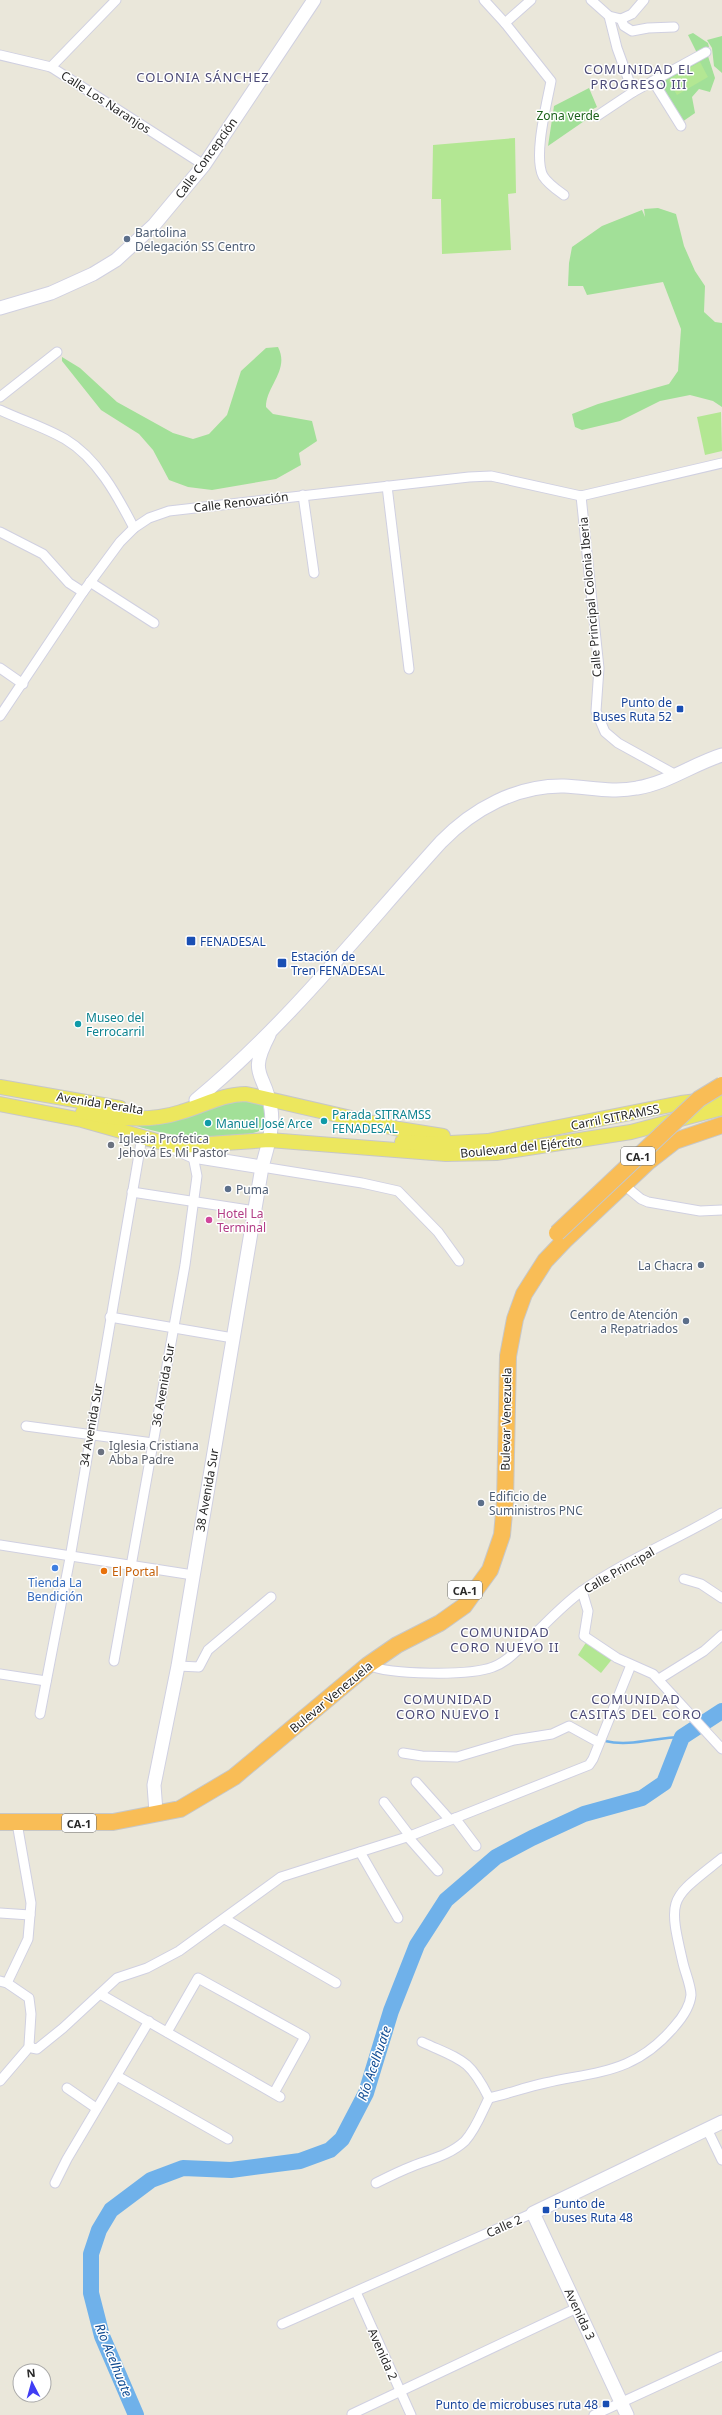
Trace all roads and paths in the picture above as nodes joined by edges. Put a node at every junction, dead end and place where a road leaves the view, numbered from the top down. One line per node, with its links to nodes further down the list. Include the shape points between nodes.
1 (116, 0): 13 (street)
2 (314, 0): 18 (street, Calle Concepción)
3 (484, 0): 9 (street)
4 (530, 0): 9 (street)
5 (591, 0): 7 (street)
6 (644, 0): 8 (street, via 632,14)
7 (610, 16): 8 (street); 15 (street, via 617,48)
8 (620, 19): 10 (street, via 624,26 632,31)
9 (505, 23): 19 (street, via 551,81 541,130 541,166 544,176)
10 (674, 27)
11 (706, 52): 14 (street)
12 (0, 55): 13 (street, Calle Los Naranjos)
13 (51, 67): 18 (street, Calle Los Naranjos)
14 (654, 81): 15 (street); 17 (street)
15 (633, 92): 16 (street)
16 (596, 116)
17 (681, 126)
18 (204, 165): 20 (street, Calle Concepción, via 154,225 116,260 68,286)
19 (564, 195)
20 (0, 308)
21 (58, 352): 22 (street)
22 (0, 397)
23 (0, 410): 28 (street, via 75,446 116,494)
24 (722, 463): 27 (street)
25 (387, 486): 26 (street, Calle Renovación); 27 (street, Calle Renovación, via 491,476); 35 (street)
26 (303, 495): 28 (street, Calle Renovación, via 170,510 149,518); 30 (street)
27 (581, 496): 39 (street, Calle Principal Colonia Iberia, via 599,668 596,711 604,732 618,743)
28 (134, 528): 31 (street, Calle Renovación, via 120,542)
29 (0, 532): 32 (street, via 43,554 69,583)
30 (314, 573)
31 (90, 582): 32 (street, Calle Renovación); 33 (street)
32 (83, 592): 36 (street, Calle Renovación)
33 (154, 623)
34 (0, 668): 36 (street)
35 (409, 669)
36 (23, 684): 37 (street, Calle Renovación)
37 (0, 716)
38 (722, 755): 39 (street)
39 (676, 775): 40 (street, via 648,786 621,790 563,786 530,790 489,804 477,811 441,842)
40 (269, 1035): 43 (street, via 261,1051 258,1068); 46 (street)
41 (722, 1085): 93 (highway, Bulevar Venezuela / CA-1, bridge, via 699,1098 544,1246 526,1271 512,1298 504,1324 499,1363 494,1530 487,1556 477,1575 448,1607 371,1652 225,1774 190,1795)
42 (0, 1087): 46 (main road, Avenida Peralta, via 135,1111 172,1108)
43 (267, 1094): 46 (main road, Avenida Peralta, via 240,1086); 49 (main road, Carril SITRAMSS, via 235,1094 180,1113 152,1118); 51 (street, via 272,1119); 53 (main road, Carril SITRAMSS, via 399,1129 454,1137)
44 (0, 1096): 49 (main road, Carril SITRAMSS)
45 (722, 1098): 53 (main road, Carril SITRAMSS, via 681,1103)
46 (196, 1100)
47 (0, 1104): 52 (main road, Avenida Peralta, via 82,1120)
48 (722, 1108): 51 (main road, Boulevard del Ejército, via 631,1132 496,1153 430,1153)
49 (90, 1114): 51 (main road, Carril SITRAMSS, via 170,1138 205,1140)
50 (722, 1126): 57 (highway, Bulevar Venezuela / CA-1, via 675,1141)
51 (270, 1136): 53 (main road, Carril SITRAMSS, via 432,1144); 54 (main road, Avenida Peralta, via 196,1145); 56 (street)
52 (142, 1137): 54 (main road, Avenida Peralta); 58 (street, 34 Avenida Sur)
53 (509, 1138)
54 (167, 1144): 55 (street, Avenida Peralta)
55 (193, 1156): 56 (street, Avenida Peralta); 59 (street, 36 Avenida Sur, via 197,1176)
56 (262, 1167): 61 (street, 38 Avenida Sur); 62 (street, via 362,1182 398,1191 438,1232)
57 (624, 1185): 60 (street, via 641,1199 654,1203 700,1211); 80 (highway, Bulevar Venezuela / CA-1, via 545,1261 524,1294 515,1319 507,1366 504,1519 499,1548 490,1570 472,1597 455,1613 397,1645)
58 (132, 1192): 59 (street); 63 (street, 34 Avenida Sur)
59 (194, 1202): 61 (street); 64 (street, 36 Avenida Sur)
60 (722, 1210)
61 (255, 1211): 65 (street, 38 Avenida Sur)
62 (459, 1261)
63 (110, 1317): 64 (street); 67 (street, 34 Avenida Sur)
64 (174, 1327): 65 (street); 68 (street, 36 Avenida Sur)
65 (233, 1338): 73 (street, 38 Avenida Sur)
66 (26, 1426): 67 (street)
67 (89, 1435): 68 (street); 71 (street, 34 Avenida Sur)
68 (153, 1443): 72 (street, 36 Avenida Sur)
69 (722, 1513): 75 (street, Calle Principal)
70 (0, 1545): 71 (street)
71 (70, 1558): 72 (street); 85 (street, 34 Avenida Sur)
72 (131, 1566): 73 (street); 79 (street, 36 Avenida Sur)
73 (193, 1575): 82 (street, 38 Avenida Sur)
74 (684, 1579): 77 (street, via 701,1584)
75 (582, 1591): 80 (street, Calle Principal, via 509,1657 492,1668 461,1672 392,1671); 81 (street, via 588,1611 584,1636)
76 (271, 1597): 82 (street, via 208,1650 199,1667)
77 (722, 1598)
78 (722, 1635): 84 (street, via 704,1651)
79 (114, 1661)
80 (368, 1665): 92 (highway, Bulevar Venezuela / CA-1, via 234,1777)
81 (631, 1665): 84 (street, via 653,1674); 87 (street)
82 (178, 1666): 93 (street, 38 Avenida Sur, via 154,1785)
83 (0, 1674): 85 (street)
84 (659, 1680): 88 (street)
85 (46, 1681): 86 (street, 34 Avenida Sur)
86 (40, 1714)
87 (598, 1742): 89 (street, via 569,1726 552,1734 514,1740 457,1757); 95 (street, via 589,1764)
88 (722, 1749)
89 (403, 1753)
90 (416, 1782): 95 (street)
91 (384, 1802): 99 (street)
92 (180, 1809): 93 (highway); 96 (highway, Bulevar Venezuela / CA-1)
93 (156, 1810): 94 (highway, Bulevar Venezuela / CA-1, via 110,1813); 96 (highway)
94 (0, 1812)
95 (452, 1819): 99 (street); 100 (street)
96 (133, 1820): 98 (highway, Bulevar Venezuela / CA-1, via 86,1824)
97 (0, 1822): 98 (highway, Bulevar Venezuela / CA-1)
98 (17, 1823): 105 (street, via 31,1903)
99 (409, 1836): 101 (street); 103 (street)
100 (476, 1846)
101 (360, 1852): 106 (street); 107 (street, via 282,1877)
102 (722, 1858): 118 (street, via 676,1899 673,1922 691,1995 683,2016 653,2050 634,2061 595,2074 544,2083)
103 (438, 1871)
104 (0, 1913): 105 (street)
105 (30, 1915): 108 (street, via 28,1939)
106 (398, 1918)
107 (225, 1919): 109 (street); 110 (street, via 173,1955 147,1968 117,1978)
108 (4, 1982): 114 (street, via 29,1998)
109 (336, 1982)
110 (100, 1994): 111 (street); 114 (street, via 37,2049)
111 (149, 2021): 112 (street); 115 (street)
112 (167, 2032): 112 (street, via 277,2095 305,2037 198,1978)
113 (422, 2042): 118 (street, via 465,2061)
114 (30, 2046): 116 (street)
115 (117, 2076): 119 (street); 122 (street)
116 (0, 2080)
117 (67, 2088): 119 (street)
118 (489, 2098): 124 (street, via 476,2125 466,2140 457,2147 440,2157)
119 (96, 2108): 125 (street)
120 (722, 2122): 121 (street, Calle 2)
121 (707, 2129): 123 (street); 126 (street, Calle 2)
122 (228, 2139)
123 (722, 2160)
124 (376, 2183)
125 (55, 2184)
126 (533, 2213): 127 (street, Calle 2); 128 (street, Avenida 3)
127 (356, 2292): 129 (street, Calle 2); 131 (street, Avenida 2)
128 (577, 2308): 131 (street); 132 (street, Avenida 3)
129 (282, 2324)
130 (722, 2356): 132 (street)
131 (400, 2392): 133 (street); 134 (street, Avenida 2)
132 (621, 2402): 135 (street); 136 (street, Avenida 3)
133 (352, 2414)
134 (411, 2415)
135 (594, 2415)
136 (627, 2415)

